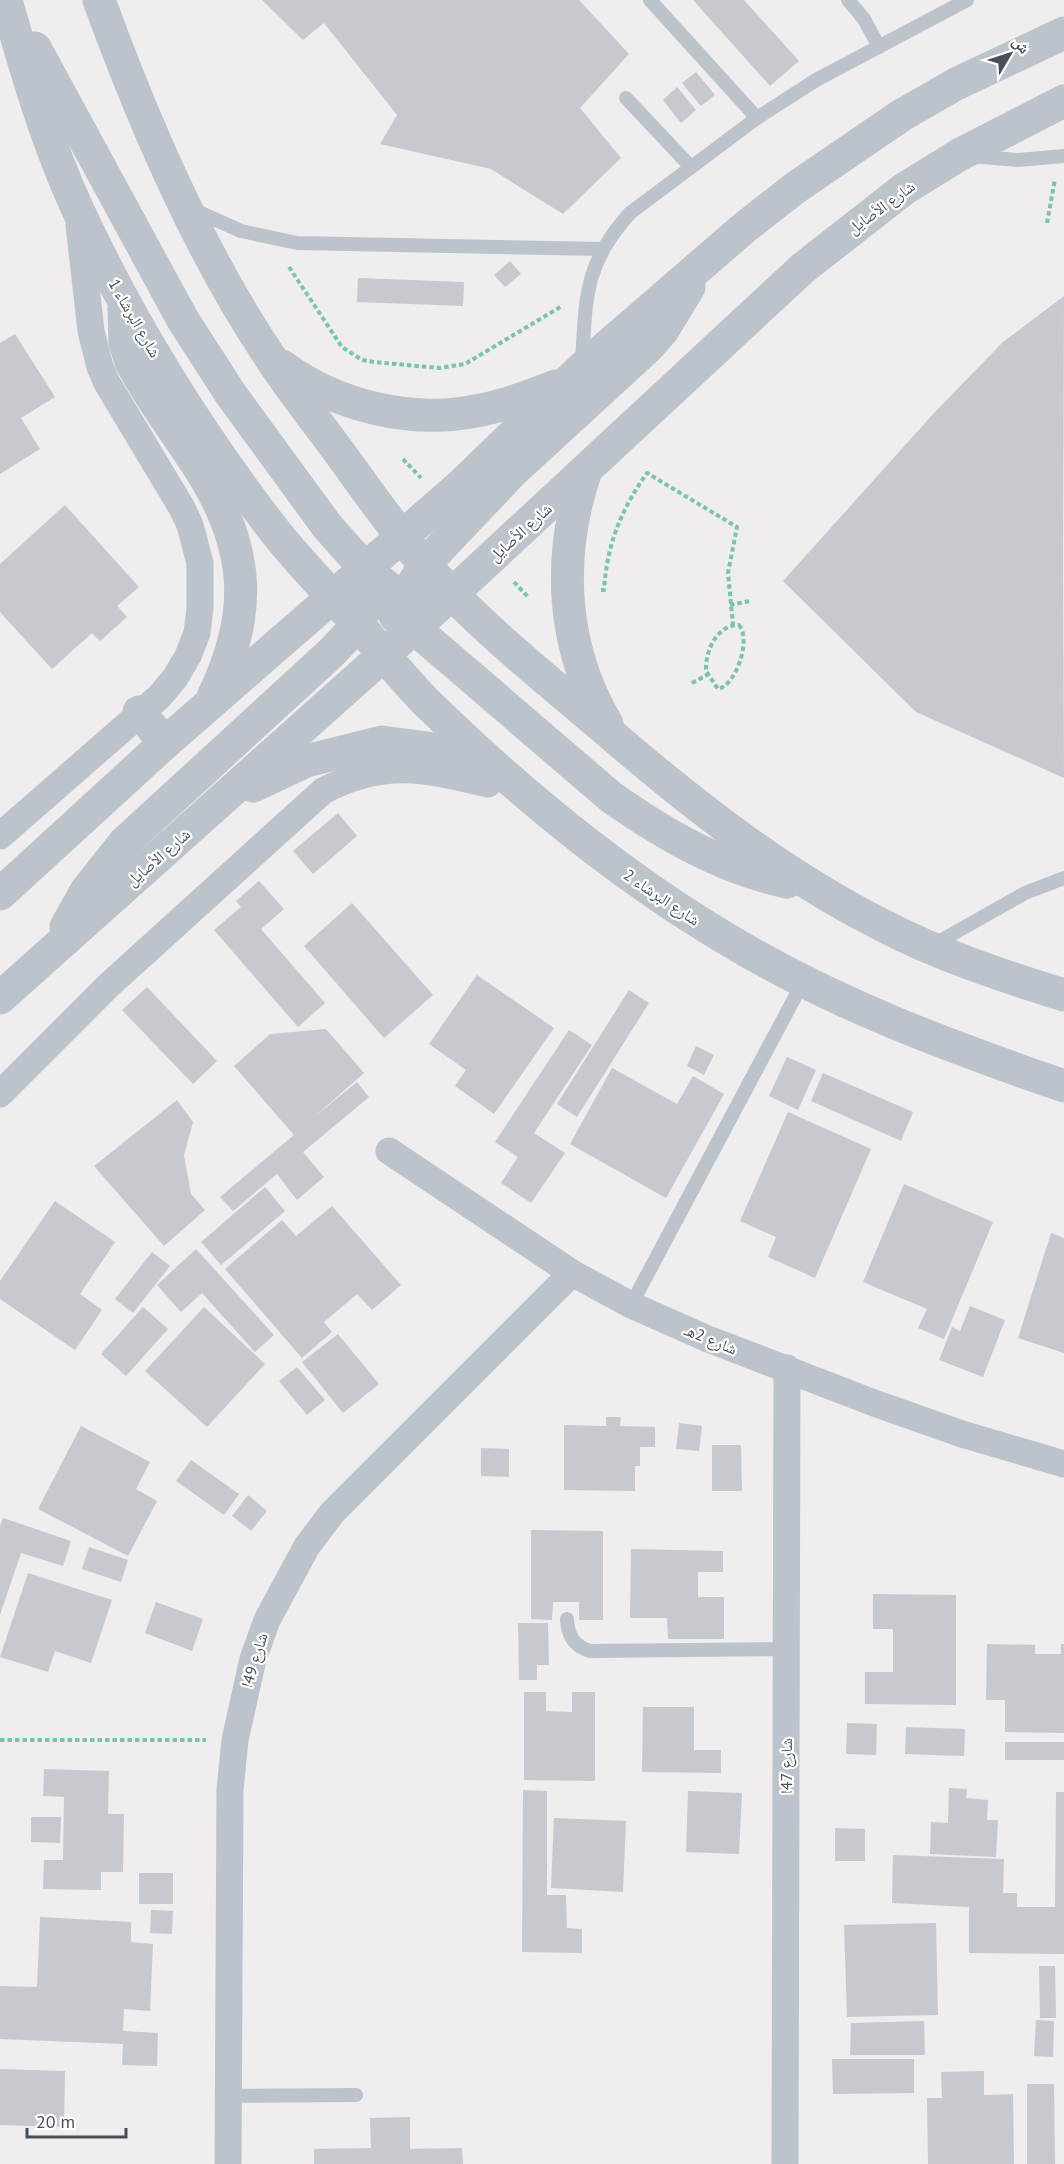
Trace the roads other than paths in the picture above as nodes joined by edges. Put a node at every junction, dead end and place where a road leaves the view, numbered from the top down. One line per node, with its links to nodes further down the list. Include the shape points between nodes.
1 (8, 0): 14 (street, شارع البرشاء 1, via 41,113); 26 (street, via 189,329 230,393)
2 (650, 0): 10 (lane)
3 (848, 0): 7 (lane)
4 (967, 0): 7 (lane)
5 (100, 1): 15 (street, via 150,128)
6 (1064, 33): 17 (street, شارع الأصايل, via 956,84 902,116 795,188)
7 (879, 47): 10 (lane, via 816,80)
8 (626, 98): 13 (lane)
9 (1064, 101): 11 (street, شارع الأصايل)
10 (757, 118): 13 (lane)
11 (959, 155): 12 (lane, via 1018,160); 21 (street, شارع الأصايل, via 904,189 802,268)
12 (1061, 157)
13 (690, 166): 16 (lane, via 630,213)
14 (76, 206): 18 (street, شارع البرشاء 1); 29 (street, via 100,367 182,508 200,563 197,633 188,656 175,678)
15 (186, 206): 16 (lane, via 241,231 297,243); 19 (street)
16 (602, 249): 20 (lane, via 586,292)
17 (696, 271): 20 (street, شارع الأصايل); 23 (street, via 676,312 648,347 513,471)
18 (124, 302): 25 (street, شارع البرشاء 1, via 200,426 277,534); 28 (street, via 123,322 131,362 210,487 238,560 243,585 239,619 226,667)
19 (269, 357): 20 (street, via 336,396 410,413 442,415 506,404); 22 (street)
20 (575, 374): 22 (street, شارع الأصايل)
21 (586, 472): 24 (street, شارع الأصايل); 30 (street, via 570,530 566,589 580,668)
22 (402, 538): 23 (street); 26 (street, شارع الأصايل)
23 (424, 565): 24 (street); 26 (street)
24 (452, 594): 26 (street, شارع الأصايل); 30 (street)
25 (333, 598): 26 (street, شارع الأصايل); 26 (street, شارع البرشاء 2); 28 (street, شارع الأصايل)
26 (385, 603): 27 (street, شارع البرشاء 2); 36 (street, via 611,797 646,822 725,863); 38 (street, via 124,843 86,891)
27 (383, 655): 32 (street, شارع البرشاء 2, via 424,700); 33 (street, شارع الأصايل)
28 (209, 704): 31 (street, شارع الأصايل)
29 (139, 712): 31 (street); 34 (street)
30 (615, 738): 36 (street, via 680,794)
31 (165, 743): 37 (street, شارع الأصايل)
32 (524, 792): 33 (street, via 435,749 382,742 306,761 270,776); 40 (street, شارع البرشاء 2, via 658,896); 44 (street, via 423,769 402,768 361,774 323,792 109,985)
33 (203, 818): 38 (street, شارع الأصايل)
34 (0, 836)
35 (1064, 878): 39 (lane, via 1025,893)
36 (816, 888): 39 (street, via 884,927)
37 (0, 894)
38 (58, 945): 42 (street, شارع الأصايل)
39 (931, 946): 41 (street)
40 (803, 982): 43 (street, شارع البرشاء 2, via 933,1040); 47 (lane)
41 (1064, 995)
42 (0, 998)
43 (1064, 1086)
44 (0, 1094)
45 (389, 1151): 46 (street, شارع 2هـ)
46 (572, 1273): 47 (street, شارع 2هـ); 53 (street, شارع 49ا, via 360,1482 307,1546 267,1620 253,1659 235,1740 230,1790)
47 (631, 1305): 48 (street, شارع 2هـ)
48 (787, 1368): 49 (street, شارع 2هـ, via 962,1434); 51 (street, شارع 47ا)
49 (1064, 1464)
50 (567, 1619): 51 (lane, via 575,1643 590,1651)
51 (786, 1649): 55 (street, شارع 47ا)
52 (356, 2094): 53 (lane)
53 (228, 2096): 54 (street, شارع 49ا)
54 (228, 2164)
55 (785, 2164)

